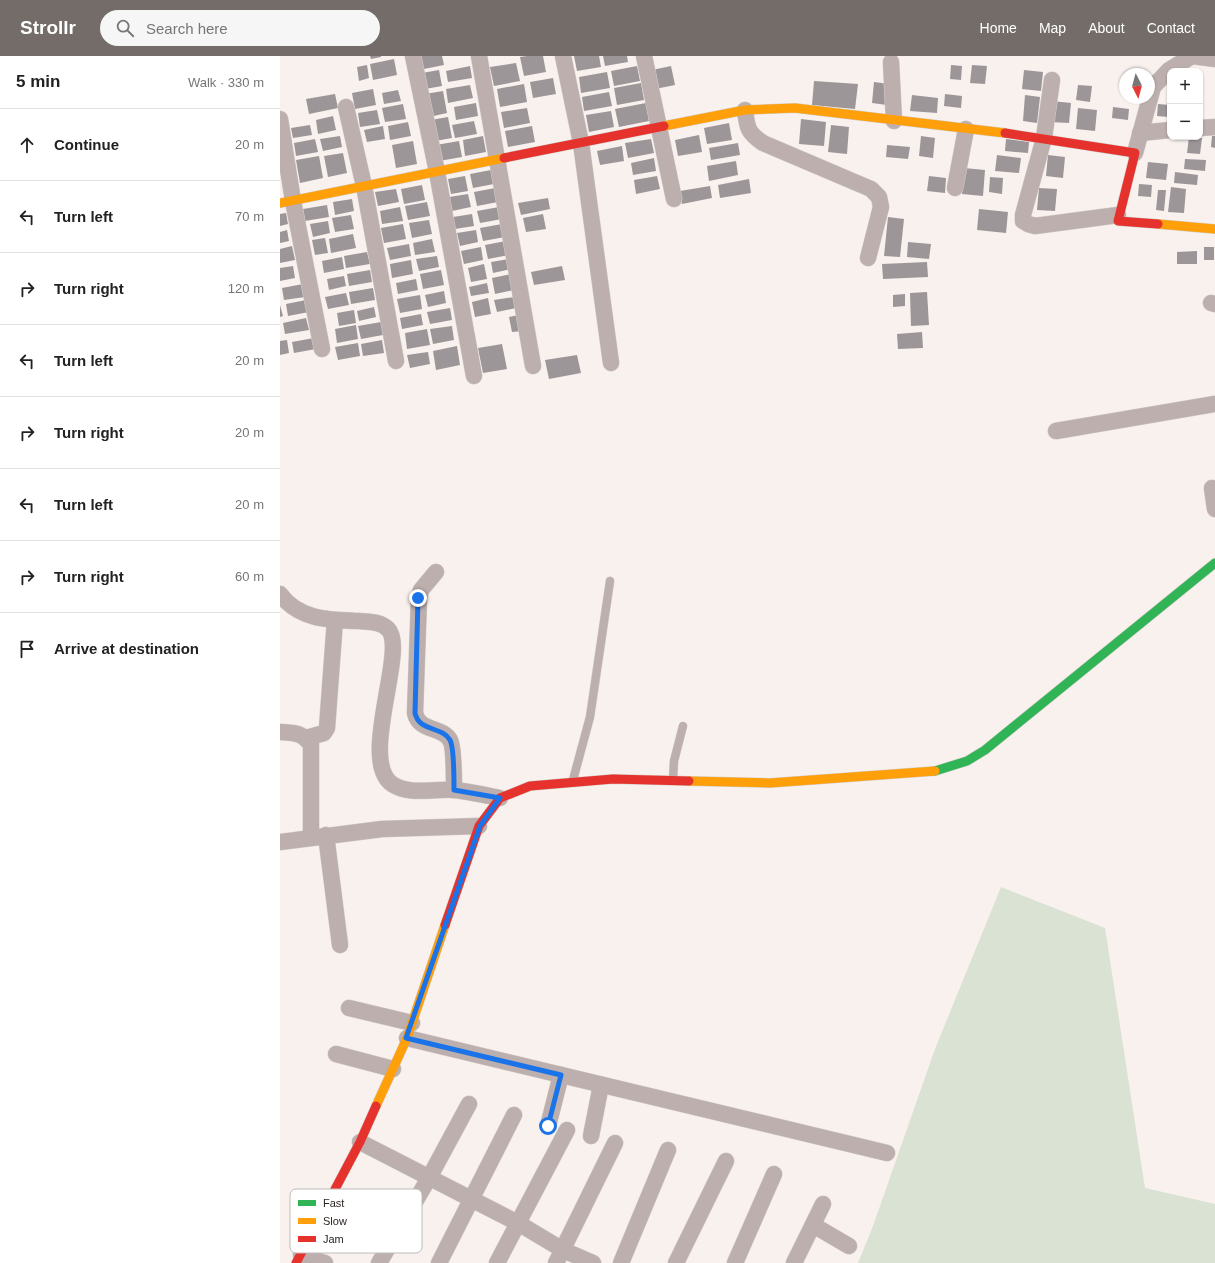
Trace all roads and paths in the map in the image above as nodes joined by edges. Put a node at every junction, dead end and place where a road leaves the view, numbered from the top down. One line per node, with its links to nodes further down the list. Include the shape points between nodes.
1 (413, 56): 23 (street)
2 (479, 56): 22 (street)
3 (563, 56): 20 (street)
4 (644, 56): 14 (street)
5 (1192, 56): 6 (street); 18 (street, via 1169,70 1153,87)
6 (1215, 59)
7 (891, 62): 12 (street)
8 (1052, 80): 19 (street)
9 (346, 107): 24 (street)
10 (745, 110): 12 (street, via 795,108); 14 (street); 30 (street, via 746,126 753,136 871,189 879,197 881,207)
11 (280, 119): 27 (street)
12 (894, 121): 16 (street)
13 (1215, 127): 15 (street)
14 (660, 128): 20 (street); 26 (street)
15 (1203, 128)
16 (966, 129): 19 (street); 25 (street)
17 (1167, 130): 18 (street)
18 (1140, 133): 21 (street)
19 (1044, 138): 21 (street); 28 (street, via 1023,215 1024,221 1035,226)
20 (581, 143): 22 (street); 33 (street)
21 (1136, 153): 28 (street)
22 (498, 159): 23 (street); 34 (street)
23 (437, 172): 24 (street); 35 (street)
24 (364, 186): 27 (street); 32 (street)
25 (955, 188)
26 (674, 199)
27 (286, 202): 31 (street)
28 (1118, 215): 29 (street, via 1118,221)
29 (1215, 229)
30 (868, 258)
31 (322, 349)
32 (396, 361)
33 (611, 363)
34 (533, 366)
35 (474, 376)
36 (1215, 404): 37 (street)
37 (1056, 431)
38 (1212, 488): 39 (street)
39 (1215, 508)
40 (1215, 563): 49 (street, via 984,750 967,761 935,771 770,783)
41 (436, 572): 50 (street, via 421,590 418,598 415,713 420,724 446,735 452,742)
42 (610, 581): 48 (lane, via 590,717)
43 (280, 594): 44 (street, via 295,609 309,616)
44 (335, 620): 47 (street, via 327,728 324,733); 50 (street, via 376,622 388,629 392,638 393,652 384,701 379,759 388,779 392,784 406,790)
45 (683, 726): 49 (lane, via 674,760)
46 (280, 732): 47 (street, via 300,733)
47 (306, 738): 53 (street, via 311,745)
48 (573, 781): 49 (street); 51 (street, via 530,786)
49 (673, 781)
50 (454, 790): 51 (street)
51 (500, 798): 52 (street)
52 (480, 826): 53 (street, via 382,829); 57 (street)
53 (319, 836): 54 (street); 55 (street)
54 (280, 842)
55 (340, 945)
56 (350, 1008): 57 (street)
57 (412, 1023): 58 (street)
58 (406, 1038): 60 (street); 61 (street)
59 (336, 1054): 60 (street)
60 (393, 1069): 68 (street)
61 (561, 1075): 62 (street); 65 (street)
62 (601, 1085): 67 (street); 71 (street)
63 (469, 1104): 74 (street)
64 (514, 1115): 77 (street)
65 (548, 1126)
66 (567, 1130): 79 (street)
67 (591, 1136)
68 (360, 1142): 74 (street); 75 (street)
69 (615, 1143): 83 (street)
70 (668, 1150): 90 (street)
71 (887, 1153)
72 (726, 1161): 91 (street)
73 (774, 1174): 92 (street)
74 (429, 1178): 76 (street); 77 (street)
75 (335, 1189)
76 (422, 1190)
77 (471, 1200): 79 (street); 87 (street)
78 (823, 1204): 80 (street)
79 (518, 1223): 83 (street); 88 (street)
80 (813, 1224): 81 (street); 93 (street)
81 (849, 1246)
82 (385, 1253): 86 (street)
83 (560, 1256): 89 (street)
84 (299, 1259): 85 (street)
85 (325, 1263)
86 (379, 1263)
87 (439, 1263)
88 (497, 1263)
89 (593, 1263)
90 (621, 1263)
91 (676, 1263)
92 (735, 1263)
93 (794, 1263)

